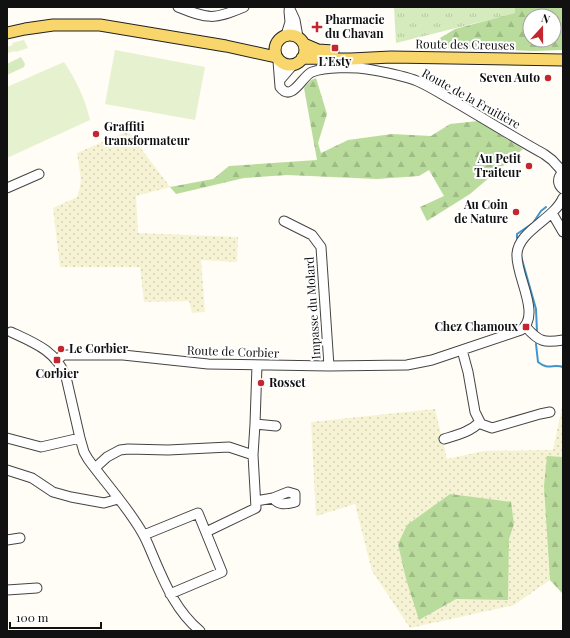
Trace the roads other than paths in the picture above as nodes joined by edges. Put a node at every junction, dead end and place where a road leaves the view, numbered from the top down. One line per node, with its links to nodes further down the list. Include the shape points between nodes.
1 (178, 7): 2 (street, via 210,17)
2 (244, 7)
3 (289, 8): 5 (street, via 290,22); 6 (street)
4 (7, 33): 8 (main road, via 53,25 100,25)
5 (286, 35): 6 (main road, Route des Creuses); 7 (main road)
6 (301, 41): 9 (main road, Route des Creuses, via 318,50); 10 (main road, via 305,52)
7 (275, 44): 8 (main road); 11 (main road)
8 (226, 46): 11 (main road)
9 (391, 57): 10 (main road, Route des Creuses); 12 (main road, Route des Creuses)
10 (302, 58): 13 (main road)
11 (277, 59): 13 (main road); 14 (street)
12 (563, 60)
13 (292, 66): 14 (street)
14 (280, 80): 15 (street, Route de la Fruitière, via 280,87 291,92 307,75 321,70 366,69 410,78 544,154)
15 (563, 172): 18 (street, via 558,182)
16 (39, 174): 17 (street)
17 (7, 188)
18 (563, 190)
19 (563, 198): 20 (street)
20 (552, 213): 22 (street); 23 (street, via 525,237 517,252 517,262 528,304 529,316)
21 (284, 220): 29 (street, Impasse du Molard, via 312,235 321,247)
22 (563, 232)
23 (526, 327): 25 (street, via 536,338 544,342); 26 (street, Route de Corbier)
24 (8, 330): 27 (street, via 45,350)
25 (563, 340)
26 (462, 350): 29 (street, Route de Corbier, via 432,360 407,364); 31 (street, via 475,412)
27 (57, 360): 28 (street, Route de Corbier, via 64,355 123,355 208,364); 35 (street, via 66,377)
28 (257, 365): 29 (street, Route de Corbier); 32 (street)
29 (329, 366)
30 (550, 412): 31 (street, via 492,428)
31 (480, 422): 36 (street, via 462,434)
32 (255, 424): 33 (street); 37 (street)
33 (276, 426)
34 (7, 438): 35 (street, via 41,447)
35 (80, 438): 38 (street, via 84,452)
36 (444, 439)
37 (253, 455): 38 (street, via 229,447 128,449 107,457); 42 (street)
38 (95, 468): 41 (street)
39 (7, 470): 41 (street, via 32,478 53,492 71,497 104,503)
40 (273, 498): 42 (street)
41 (118, 499): 44 (street)
42 (256, 500): 43 (street, via 256,508)
43 (206, 532): 44 (street, via 198,513); 49 (street, via 222,572)
44 (144, 535): 49 (street)
45 (20, 538): 46 (street)
46 (7, 540)
47 (37, 588): 48 (street)
48 (7, 590)
49 (170, 594): 50 (street, via 183,614)
50 (200, 631)

